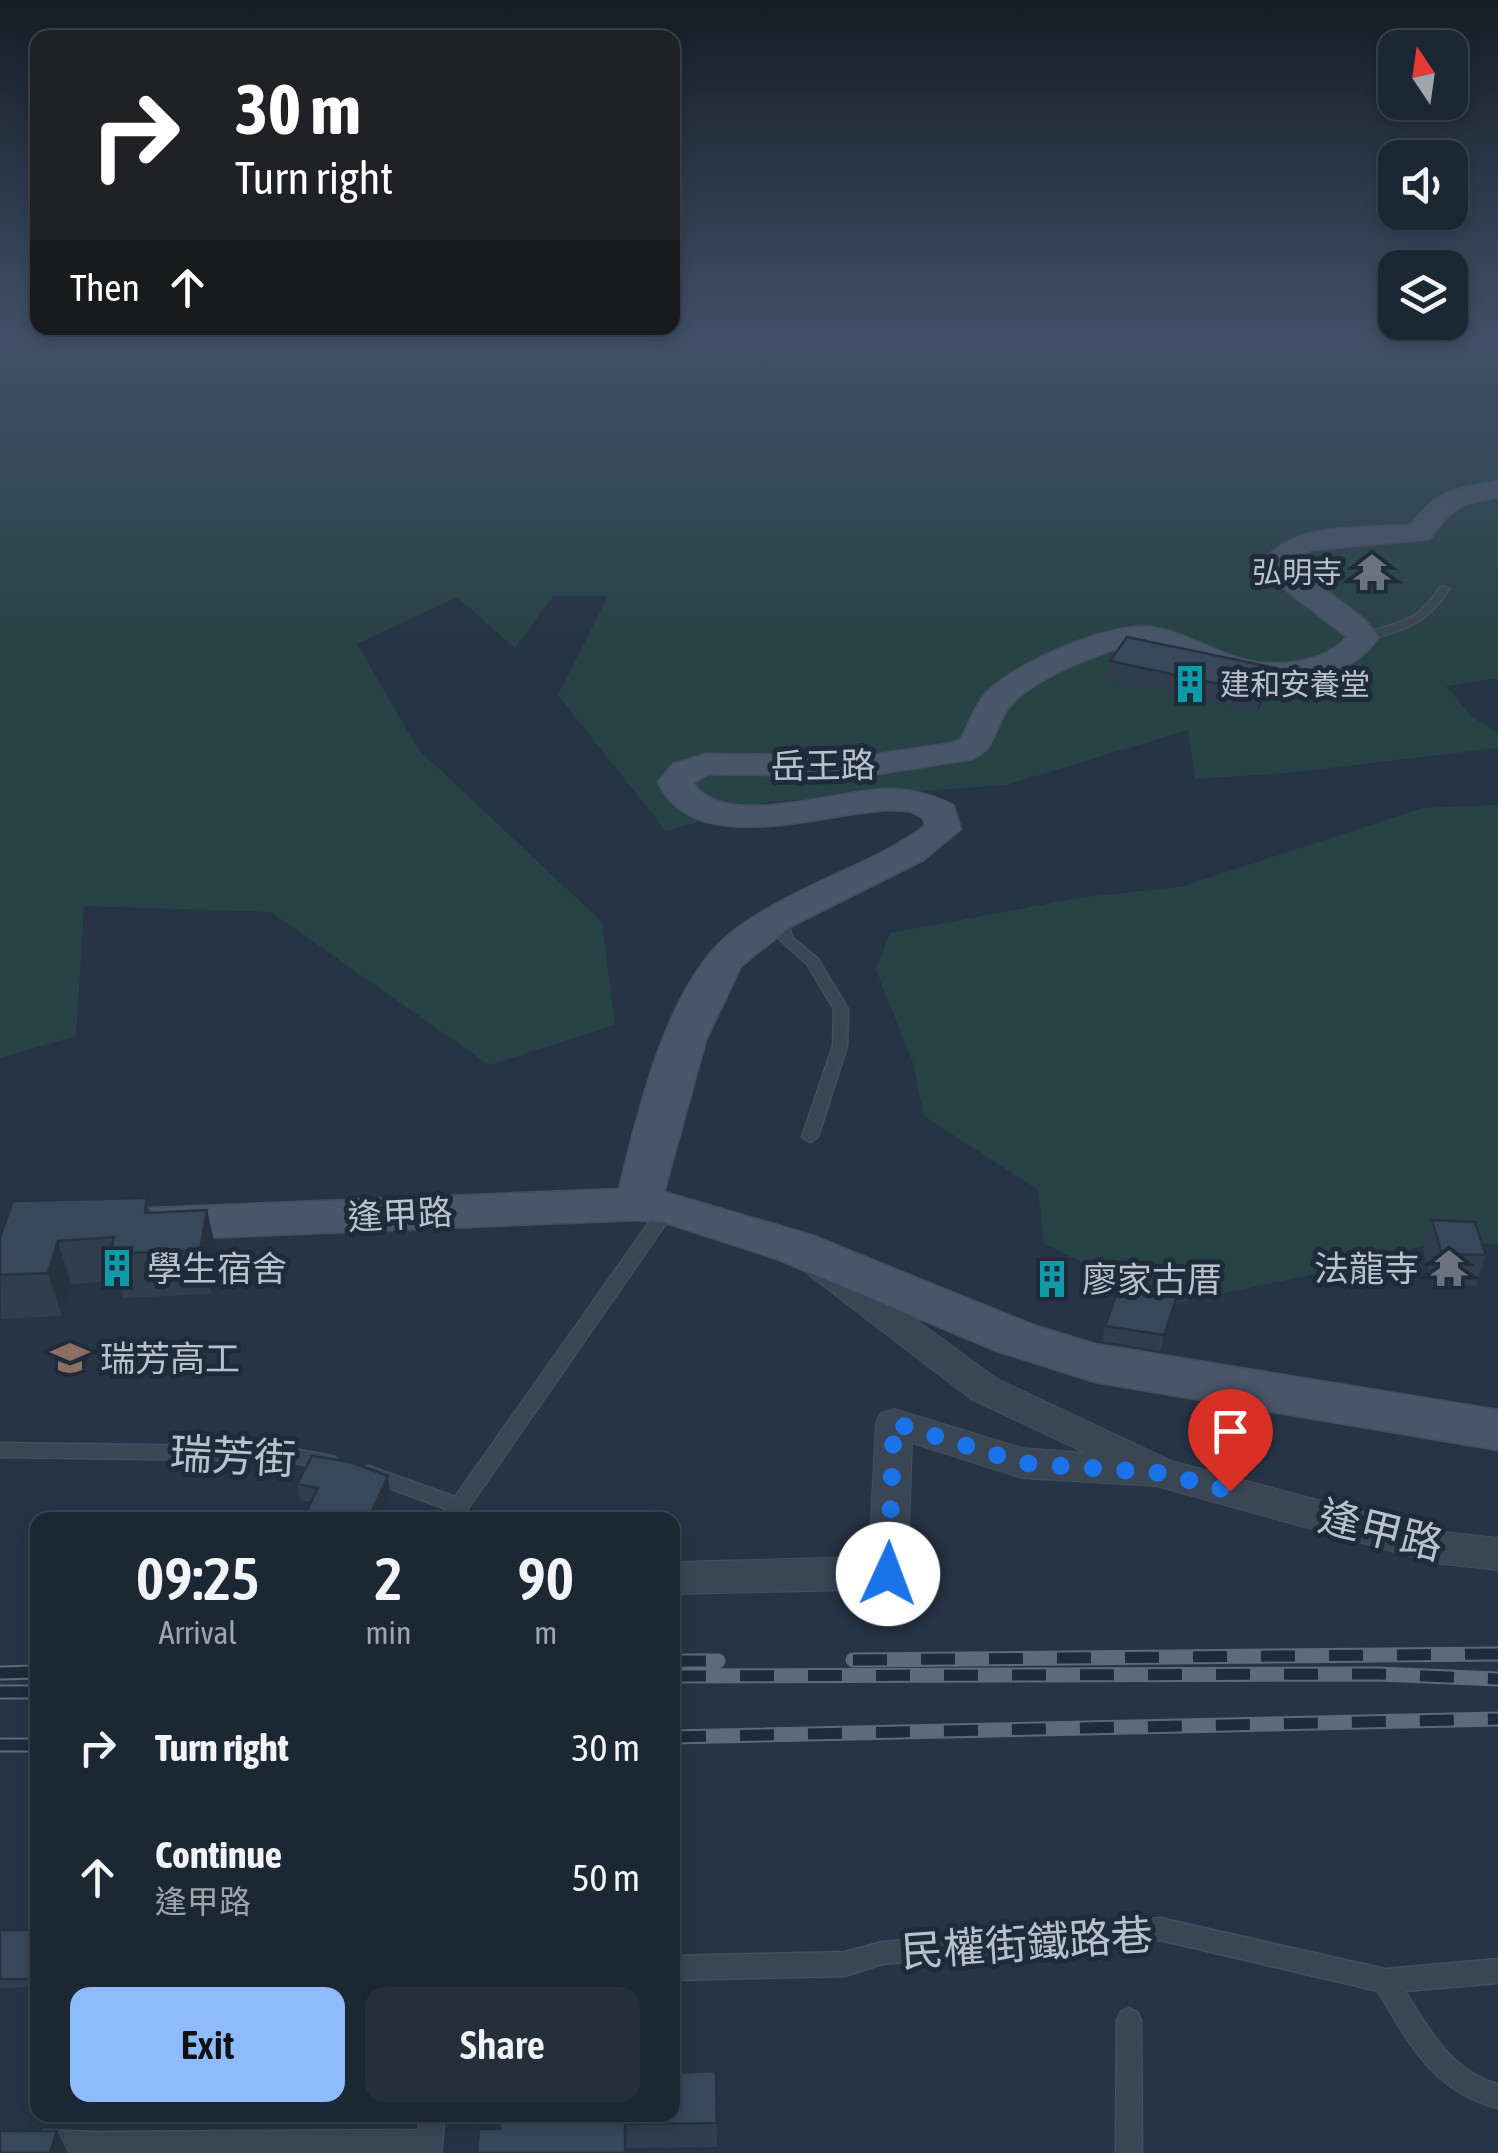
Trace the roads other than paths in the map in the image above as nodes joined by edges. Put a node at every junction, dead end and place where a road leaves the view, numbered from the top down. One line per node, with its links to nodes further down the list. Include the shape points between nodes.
1 (1498, 489): 3 (street, via 1450,499 1420,532 1306,542 1276,563 1289,582)
2 (1444, 589): 3 (lane, via 1409,627)
3 (1364, 637): 4 (street, 岳王路, via 1347,656 1323,665 1262,672 1230,666 1176,641 1116,638 1001,696 974,746 960,752 866,766 706,764 684,771 675,782 679,794 730,816 908,800 940,813 943,830 922,848)
4 (778, 918): 5 (lane, via 840,1009 840,1046); 6 (street, 岳王路, via 726,959 711,986 668,1096)
5 (810, 1137)
6 (653, 1206): 7 (street, 逢甲路); 8 (street, 逢甲路); 13 (lane, 瑞芳街)
7 (109, 1223)
8 (794, 1247): 9 (street, 逢甲路, via 1015,1338 1095,1363); 11 (street, 逢甲路, via 984,1389)
9 (1498, 1430)
10 (0, 1450): 12 (lane, 瑞芳街, via 282,1454 352,1466)
11 (1162, 1473): 14 (street, 逢甲路, via 1435,1546); 15 (street, via 1022,1463 894,1423 894,1573)
12 (452, 1512)
13 (455, 1512)
14 (1498, 1554)
15 (680, 1578)
16 (680, 1968): 18 (lane, 民權街鐵路巷, via 846,1964 882,1953 1160,1929)
17 (1498, 1971): 18 (lane, 民權街鐵路巷)
18 (1384, 1981): 20 (lane, via 1434,2058 1478,2094)
19 (1129, 2020): 25 (lane)
20 (1498, 2096)
21 (432, 2122): 23 (lane)
22 (19, 2142): 24 (lane)
23 (429, 2148): 24 (lane)
24 (95, 2149)
25 (1129, 2153)

